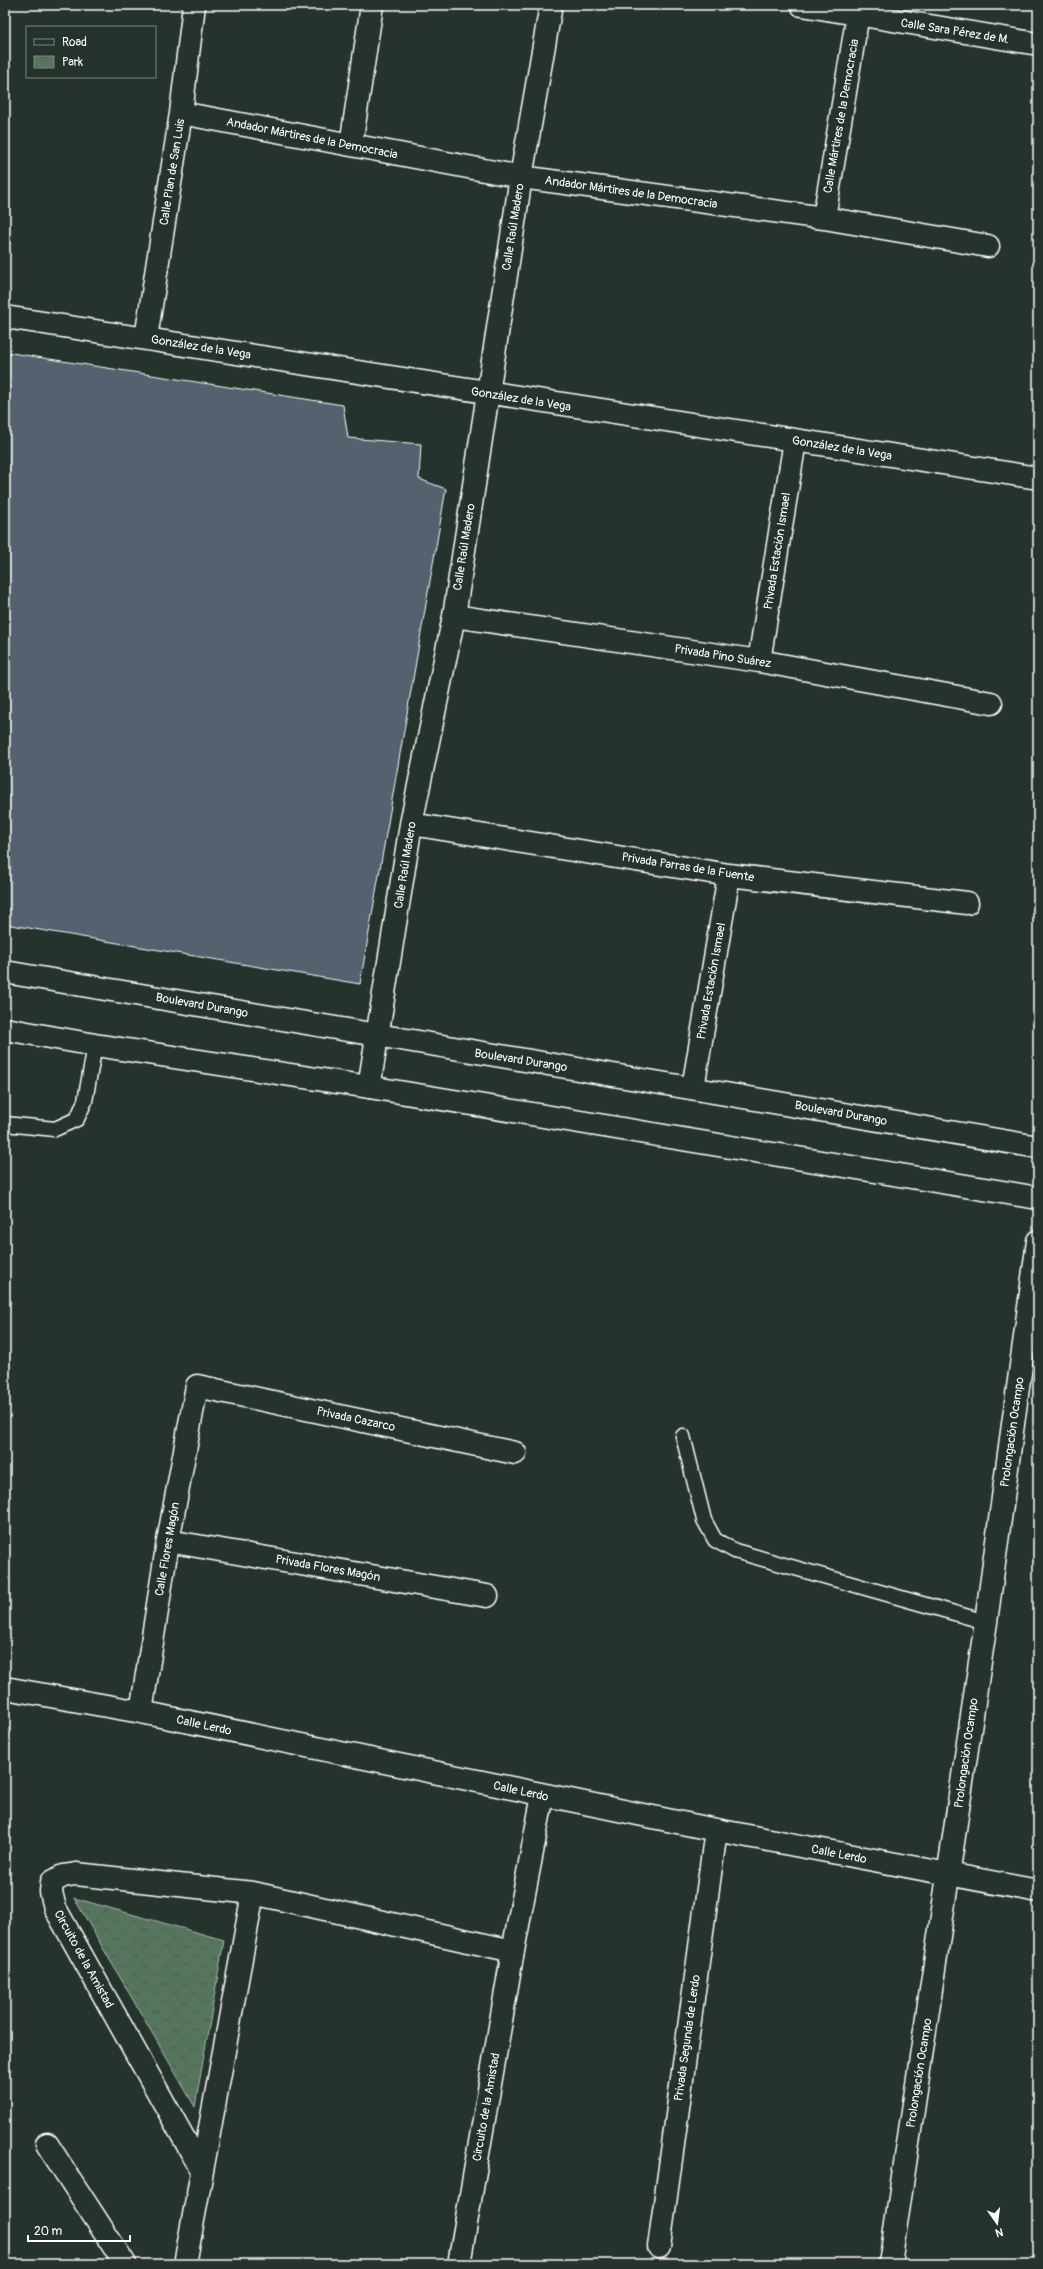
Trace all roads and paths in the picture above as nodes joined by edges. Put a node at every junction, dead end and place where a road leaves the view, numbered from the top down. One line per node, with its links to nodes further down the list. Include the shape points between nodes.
1 (194, 5): 7 (street, Calle Plan de San Luis)
2 (372, 5): 8 (street)
3 (551, 5): 9 (street, Calle Raúl Madero)
4 (802, 5): 5 (street, Calle Sara Pérez de M.)
5 (858, 14): 6 (street, Calle Sara Pérez de M.); 10 (street, Calle Mártires de la Democracia)
6 (1038, 44)
7 (181, 113): 8 (street, Andador Mártires de la Democracia); 13 (street, Calle Plan de San Luis)
8 (351, 145): 9 (street, Andador Mártires de la Democracia)
9 (521, 176): 10 (street, Andador Mártires de la Democracia); 14 (street, Calle Raúl Madero)
10 (824, 218): 11 (street, Andador Mártires de la Democracia)
11 (988, 246)
12 (5, 317): 13 (street, González de la Vega)
13 (146, 338): 14 (street, González de la Vega)
14 (488, 394): 15 (street, González de la Vega); 17 (street, Calle Raúl Madero)
15 (795, 441): 16 (street, González de la Vega); 18 (street, Privada Estación Ismael)
16 (1038, 478)
17 (454, 616): 18 (street, Privada Pino Suárez); 20 (street, Calle Raúl Madero)
18 (759, 661): 19 (street, Privada Pino Suárez)
19 (991, 703)
20 (411, 824): 21 (street, Privada Parras de la Fuente); 25 (street, Calle Raúl Madero)
21 (729, 874): 22 (street, Privada Parras de la Fuente); 28 (street, Privada Estación Ismael)
22 (967, 903)
23 (5, 972): 25 (street, Boulevard Durango)
24 (5, 1029): 26 (street)
25 (377, 1036): 27 (street, Calle Raúl Madero); 28 (street, Boulevard Durango)
26 (95, 1045): 27 (street); 29 (lane, via 86,1101 77,1119 55,1129)
27 (369, 1087): 31 (street)
28 (693, 1088): 30 (street, Boulevard Durango)
29 (5, 1124)
30 (1038, 1147)
31 (1038, 1198)
32 (1038, 1241): 38 (street, Prolongación Ocampo)
33 (197, 1386): 35 (street, Privada Cazarco); 36 (street, Calle Flores Magón)
34 (683, 1436): 38 (lane, via 704,1520 715,1540 735,1551)
35 (515, 1453)
36 (168, 1541): 37 (street, Privada Flores Magón); 40 (street, Calle Flores Magón)
37 (487, 1596)
38 (986, 1622): 43 (street, Prolongación Ocampo)
39 (5, 1688): 40 (street, Calle Lerdo)
40 (141, 1712): 41 (street, Calle Lerdo)
41 (543, 1795): 42 (street, Calle Lerdo); 46 (street, Circuito de la Amistad)
42 (716, 1830): 43 (street, Calle Lerdo); 49 (street, Privada Segunda de Lerdo)
43 (949, 1875): 44 (street, Calle Lerdo); 53 (street, Prolongación Ocampo)
44 (1038, 1891)
45 (253, 1893): 46 (street, Circuito de la Amistad); 48 (street); 48 (street, Circuito de la Amistad, via 76,1874 63,1876 52,1882 51,1892 55,1908)
46 (513, 1951): 52 (street, Circuito de la Amistad)
47 (47, 2144): 50 (street)
48 (201, 2169): 51 (street)
49 (659, 2247)
50 (125, 2264)
51 (185, 2264)
52 (459, 2264)
53 (890, 2264)

